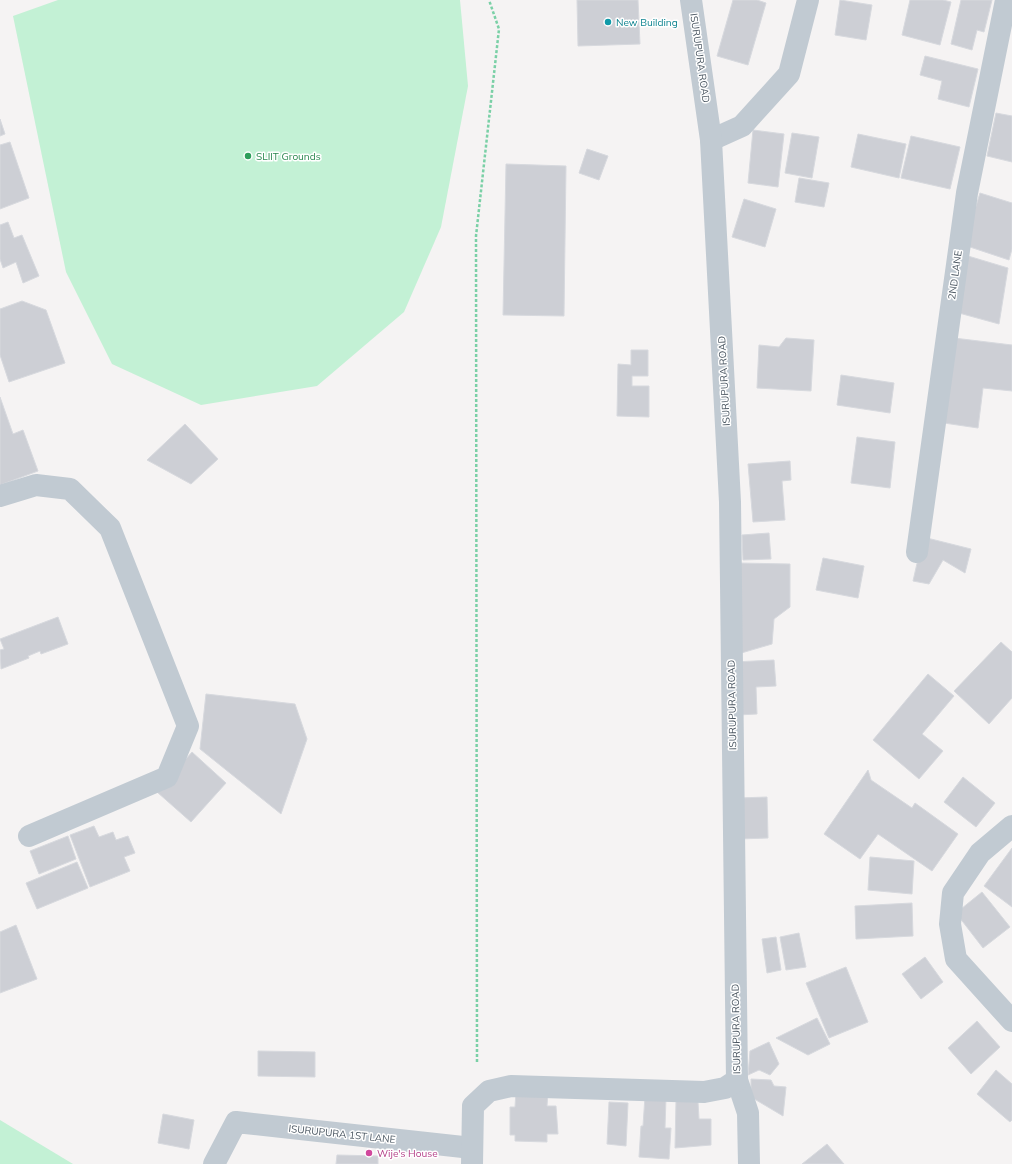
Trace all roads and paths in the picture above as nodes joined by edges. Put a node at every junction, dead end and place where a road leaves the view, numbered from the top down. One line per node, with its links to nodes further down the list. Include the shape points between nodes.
1 (489, 0): 11 (path, via 499,29 476,236)
2 (691, 0): 5 (street, ISURUPURA ROAD)
3 (808, 0): 5 (street, via 789,74 742,126)
4 (1006, 0): 7 (street, 2ND LANE, via 967,192)
5 (711, 140): 12 (street, ISURUPURA ROAD, via 730,502)
6 (0, 496): 9 (street, via 36,485 70,489 110,528 188,726 168,777)
7 (917, 552)
8 (1012, 826): 10 (street, via 980,853 953,893 950,924 956,959)
9 (29, 836)
10 (1012, 1021)
11 (477, 1062)
12 (737, 1080): 13 (street, ISURUPURA ROAD, via 725,1088 704,1092 511,1086 489,1091 473,1106); 15 (street, via 748,1113)
13 (472, 1156): 14 (street, ISURUPURA 1ST LANE, via 236,1122)
14 (214, 1164)
15 (748, 1164)

